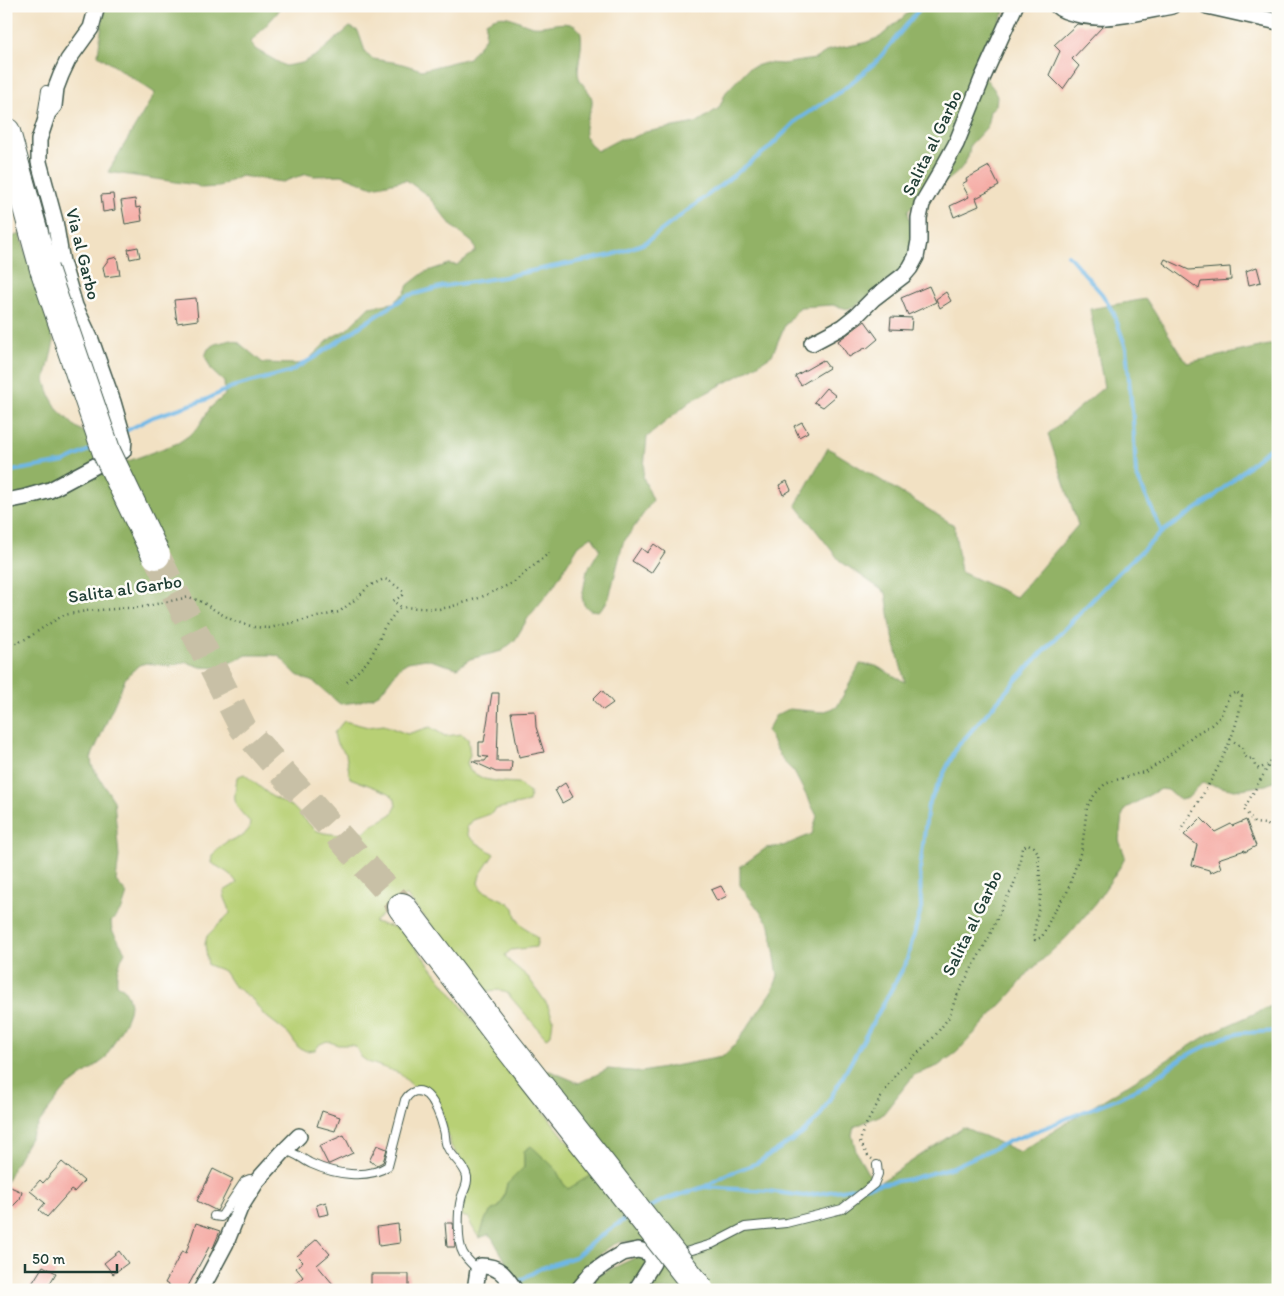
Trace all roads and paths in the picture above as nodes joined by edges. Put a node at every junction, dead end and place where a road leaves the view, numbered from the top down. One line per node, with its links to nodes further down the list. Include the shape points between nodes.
1 (97, 6): 9 (street, Via al Garbo, via 91,28 60,75 54,106 48,113)
2 (1015, 6): 10 (street, Salita al Garbo, via 956,144 922,204 916,258 910,268 842,327)
3 (1057, 6): 4 (street, via 1072,13 1104,17)
4 (1172, 6)
5 (1207, 6): 6 (street)
6 (1278, 22)
7 (46, 90): 9 (lane)
8 (6, 132): 13 (highway, bridge, via 44,269 107,453)
9 (39, 140): 11 (street, Via al Garbo, via 39,162 62,262 75,306 113,402 124,440 123,451 50,490)
10 (812, 343)
11 (6, 500)
12 (549, 553): 14 (path, via 513,583 479,598 439,609)
13 (156, 555)
14 (401, 608): 15 (path, Salita al Garbo, via 394,600 403,593 384,579 370,586 339,612 269,628 234,620 189,598 143,607 70,614); 16 (path, via 384,628 367,662)
15 (6, 647)
16 (347, 682)
17 (1230, 739): 19 (path, via 1242,746 1245,756 1253,758 1259,769); 20 (path, Salita al Garbo, via 1201,799); 25 (path, Salita al Garbo, via 1241,708 1242,696 1236,692 1229,696 1216,722 1148,771 1105,784 1095,794 1087,807 1082,848 1067,892 1042,937 1035,940 1041,893 1038,853 1028,844 1022,848 1013,887 956,997 949,1017 934,1037 897,1073 863,1130 860,1142)
18 (1278, 749): 19 (path)
19 (1268, 764): 21 (path, via 1244,809 1254,823 1266,824)
20 (1180, 831)
21 (1278, 832)
22 (402, 907): 35 (highway, bridge)
23 (299, 1136): 24 (street)
24 (283, 1152): 26 (street); 29 (lane, via 289,1151 313,1164 353,1175 382,1170 388,1166 405,1100 412,1092 425,1093 437,1109 447,1148 467,1175 458,1226 462,1252)
25 (877, 1165): 28 (lane, via 874,1184 842,1209 786,1223 745,1227 712,1244)
26 (257, 1181): 27 (lane, via 245,1180 221,1216); 30 (street, via 240,1208)
27 (214, 1216)
28 (653, 1263): 33 (street, via 650,1253 638,1250 623,1253 592,1273); 34 (street)
29 (478, 1270): 31 (street); 32 (street, via 481,1266 500,1270)
30 (201, 1290)
31 (474, 1290)
32 (515, 1290)
33 (578, 1290)
34 (636, 1290)
35 (700, 1290)

